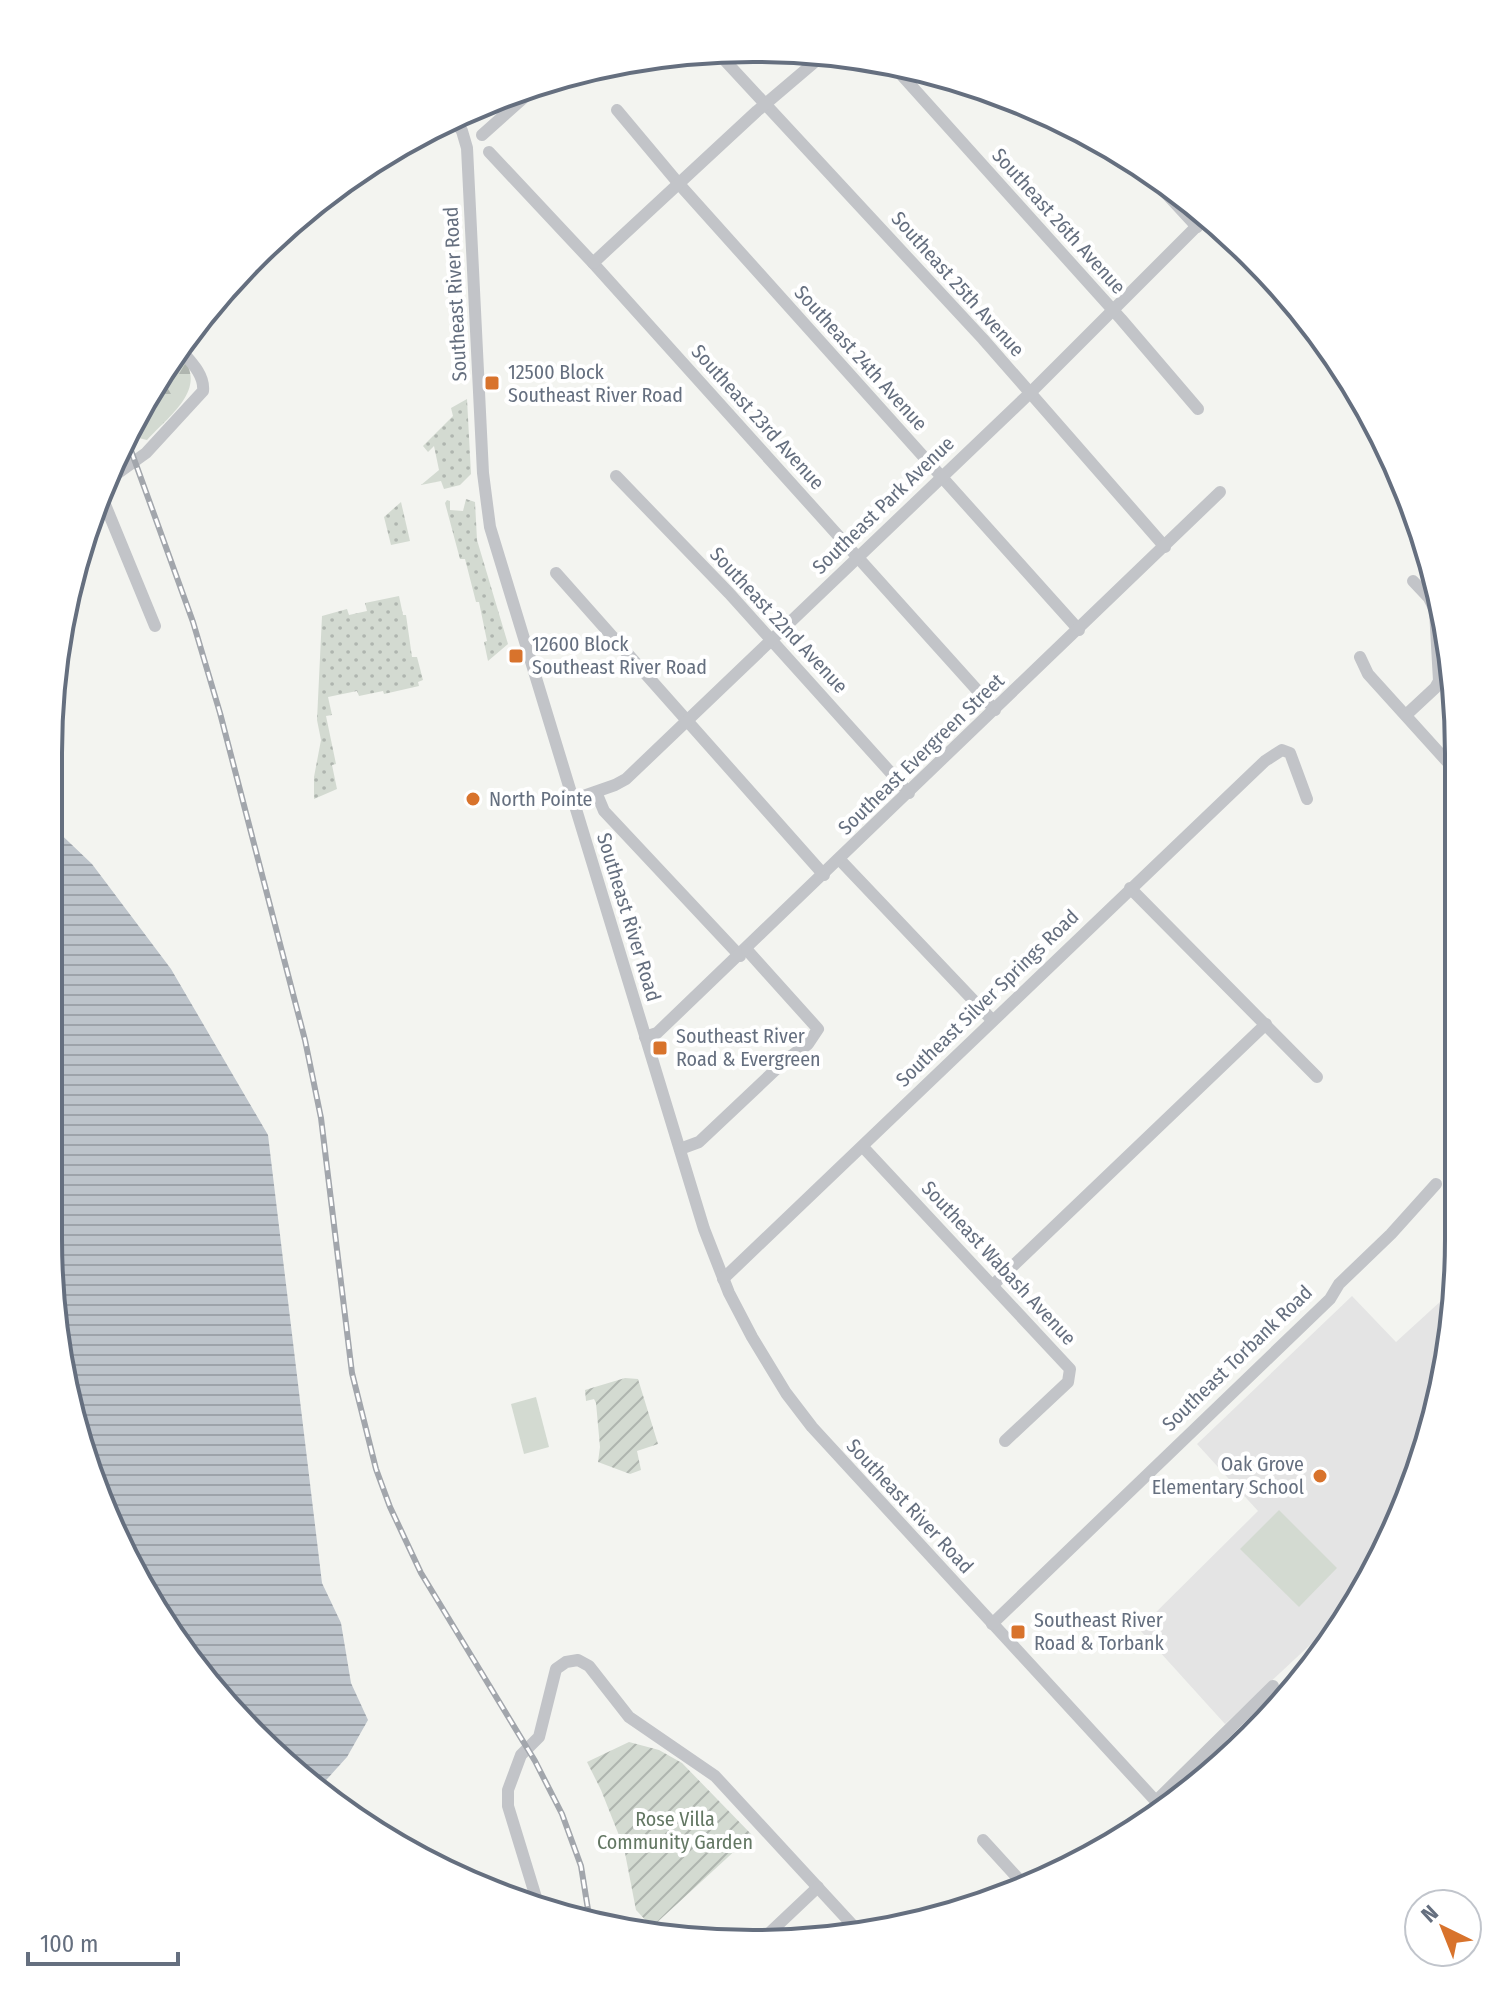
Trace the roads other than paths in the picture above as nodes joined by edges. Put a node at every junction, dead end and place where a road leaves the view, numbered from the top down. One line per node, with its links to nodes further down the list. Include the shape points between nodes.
1 (727, 63): 4 (street, Southeast 25th Avenue)
2 (812, 64): 4 (street)
3 (906, 79): 16 (street, Southeast 26th Avenue)
4 (768, 104): 12 (street); 18 (street, Southeast 25th Avenue)
5 (516, 105): 8 (street)
6 (617, 110): 12 (street, Southeast 24th Avenue)
7 (459, 128): 9 (street, Southeast River Road)
8 (482, 135): 9 (street); 10 (street)
9 (464, 137): 11 (street, Southeast River Road)
10 (489, 152): 11 (street); 15 (street, Southeast 23rd Avenue)
11 (468, 159): 42 (street, Southeast River Road, via 487,510)
12 (679, 184): 15 (street); 22 (street, Southeast 24th Avenue)
13 (1186, 215): 14 (street)
14 (1197, 227): 16 (street, Southeast Park Avenue)
15 (593, 263): 26 (street, Southeast 23rd Avenue)
16 (1113, 310): 18 (street, Southeast Park Avenue); 19 (street, Southeast 26th Avenue)
17 (187, 358): 20 (street, via 203,391 146,453)
18 (1029, 394): 22 (street, Southeast Park Avenue); 25 (street, Southeast 25th Avenue)
19 (1198, 409)
20 (124, 469)
21 (616, 476): 32 (street, Southeast 22nd Avenue)
22 (941, 477): 26 (street, Southeast Park Avenue); 31 (street, Southeast 24th Avenue)
23 (1220, 492): 25 (street, Southeast Evergreen Street)
24 (107, 510): 30 (street)
25 (1165, 547): 31 (street, Southeast Evergreen Street)
26 (857, 557): 32 (street, Southeast Park Avenue); 35 (street, Southeast 23rd Avenue)
27 (556, 573): 37 (street)
28 (1413, 581): 29 (street)
29 (1426, 595)
30 (155, 626)
31 (1079, 630): 35 (street, Southeast Evergreen Street)
32 (771, 639): 37 (street, Southeast Park Avenue); 40 (street, Southeast 22nd Avenue)
33 (1437, 653): 36 (street, via 1439,681)
34 (1360, 657): 36 (street, via 1368,674)
35 (995, 710): 40 (street, Southeast Evergreen Street)
36 (1406, 715): 38 (street)
37 (686, 720): 39 (street, Southeast Park Avenue, via 626,779); 44 (street)
38 (1445, 759)
39 (596, 792): 42 (street, Southeast Park Avenue); 46 (street, via 604,811)
40 (909, 793): 43 (street, Southeast Evergreen Street)
41 (1307, 799): 45 (street, Southeast Silver Springs Road, via 1292,756 1282,750)
42 (572, 800): 49 (street, Southeast River Road)
43 (840, 860): 44 (street, Southeast Evergreen Street); 47 (street)
44 (824, 875): 46 (street, Southeast Evergreen Street)
45 (1130, 888): 47 (street, Southeast Silver Springs Road); 48 (street)
46 (743, 953): 49 (street, Southeast Evergreen Street, via 657,1033); 52 (street, via 818,1029 699,1142)
47 (992, 1020): 51 (street, Southeast Silver Springs Road)
48 (1266, 1024): 50 (street); 55 (street)
49 (645, 1037): 52 (street, Southeast River Road)
50 (1317, 1077)
51 (863, 1147): 54 (street, Southeast Silver Springs Road); 55 (street, Southeast Wabash Avenue)
52 (680, 1149): 54 (street, Southeast River Road)
53 (1436, 1184): 57 (street, Southeast Torbank Road, via 1330,1299)
54 (723, 1279): 57 (street, Southeast River Road, via 762,1356 812,1427)
55 (993, 1285): 56 (street, Southeast Wabash Avenue, via 1070,1369 1068,1382)
56 (1005, 1441)
57 (992, 1624): 60 (street, Southeast River Road)
58 (1273, 1686): 59 (street)
59 (1192, 1772)
60 (1155, 1801)
61 (983, 1840): 62 (street)
62 (1017, 1877)
63 (818, 1887): 64 (street, via 715,1776 629,1717 589,1666 578,1660 556,1669 539,1737 521,1755 508,1790 508,1806); 65 (street); 66 (street)
64 (535, 1894)
65 (851, 1923)
66 (773, 1930)

